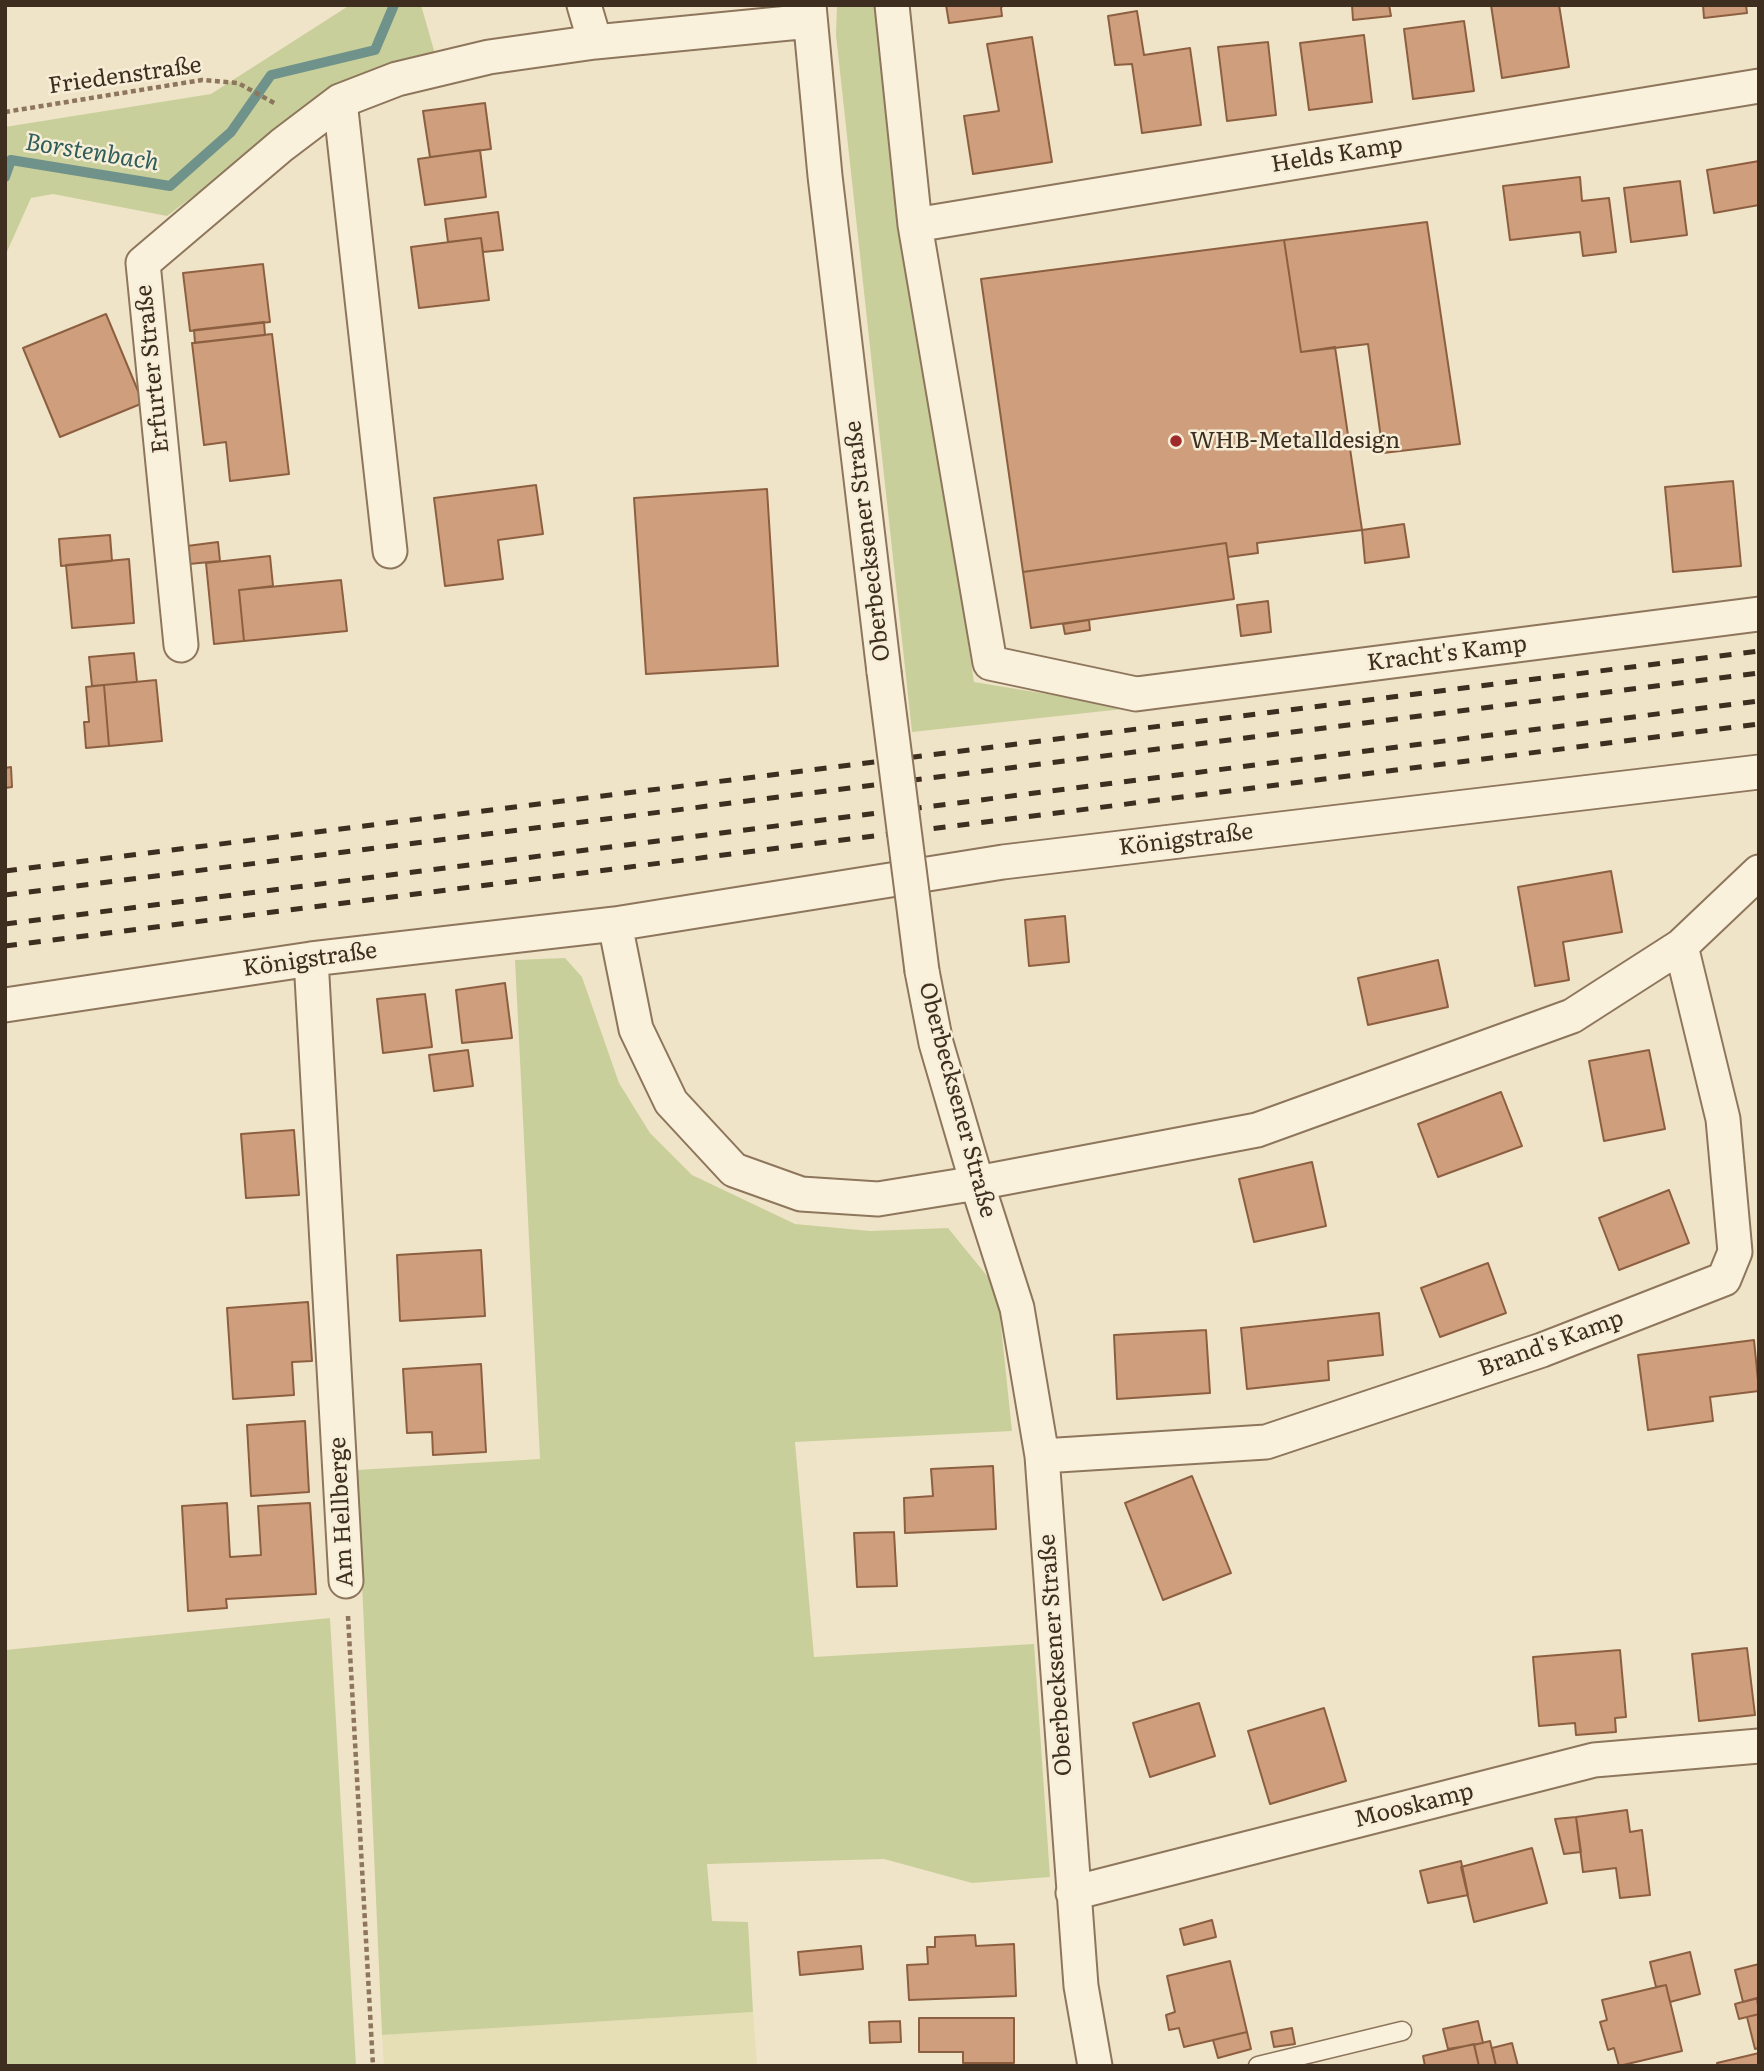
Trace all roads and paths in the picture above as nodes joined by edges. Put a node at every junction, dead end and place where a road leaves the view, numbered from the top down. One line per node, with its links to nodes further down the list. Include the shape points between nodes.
1 (584, 5): 4 (street)
2 (892, 5): 9 (street)
3 (809, 13): 4 (street, Erfurter Straße); 19 (street, Oberbecksener Straße, bridge, via 922,971 936,1043)
4 (595, 42): 6 (street, Erfurter Straße, via 489,57 397,79)
5 (1759, 86): 9 (street, Helds Kamp)
6 (340, 101): 10 (street); 12 (street, Erfurter Straße, via 143,263)
7 (285, 109): 8 (path, Friedenstraße, via 238,83 202,80)
8 (5, 112)
9 (915, 225): 11 (street, Kracht's Kamp, via 990,663 1136,694)
10 (390, 551)
11 (1759, 614)
12 (181, 645)
13 (1759, 772): 15 (street, Königstraße, via 1003,862)
14 (1759, 872): 16 (street)
15 (615, 924): 17 (street, Königstraße); 19 (street, via 636,1029 665,1090 734,1170 802,1194 878,1199)
16 (1681, 946): 19 (street, via 1572,1016 1257,1130); 20 (street, Brand's Kamp, via 1723,1119 1735,1251 1724,1279 1542,1350 1266,1441)
17 (311, 959): 18 (street, Königstraße); 21 (street, Am Hellberge)
18 (5, 1005)
19 (976, 1183): 20 (street, Oberbecksener Straße, via 1017,1307)
20 (1042, 1456): 23 (street, Oberbecksener Straße)
21 (346, 1581): 25 (path, Am Hellberge)
22 (1759, 1746): 23 (street, Mooskamp, via 1594,1760)
23 (1073, 1893): 26 (street, Oberbecksener Straße, via 1081,1986)
24 (1402, 2031): 27 (lane)
25 (373, 2066)
26 (1095, 2066)
27 (1258, 2066)

